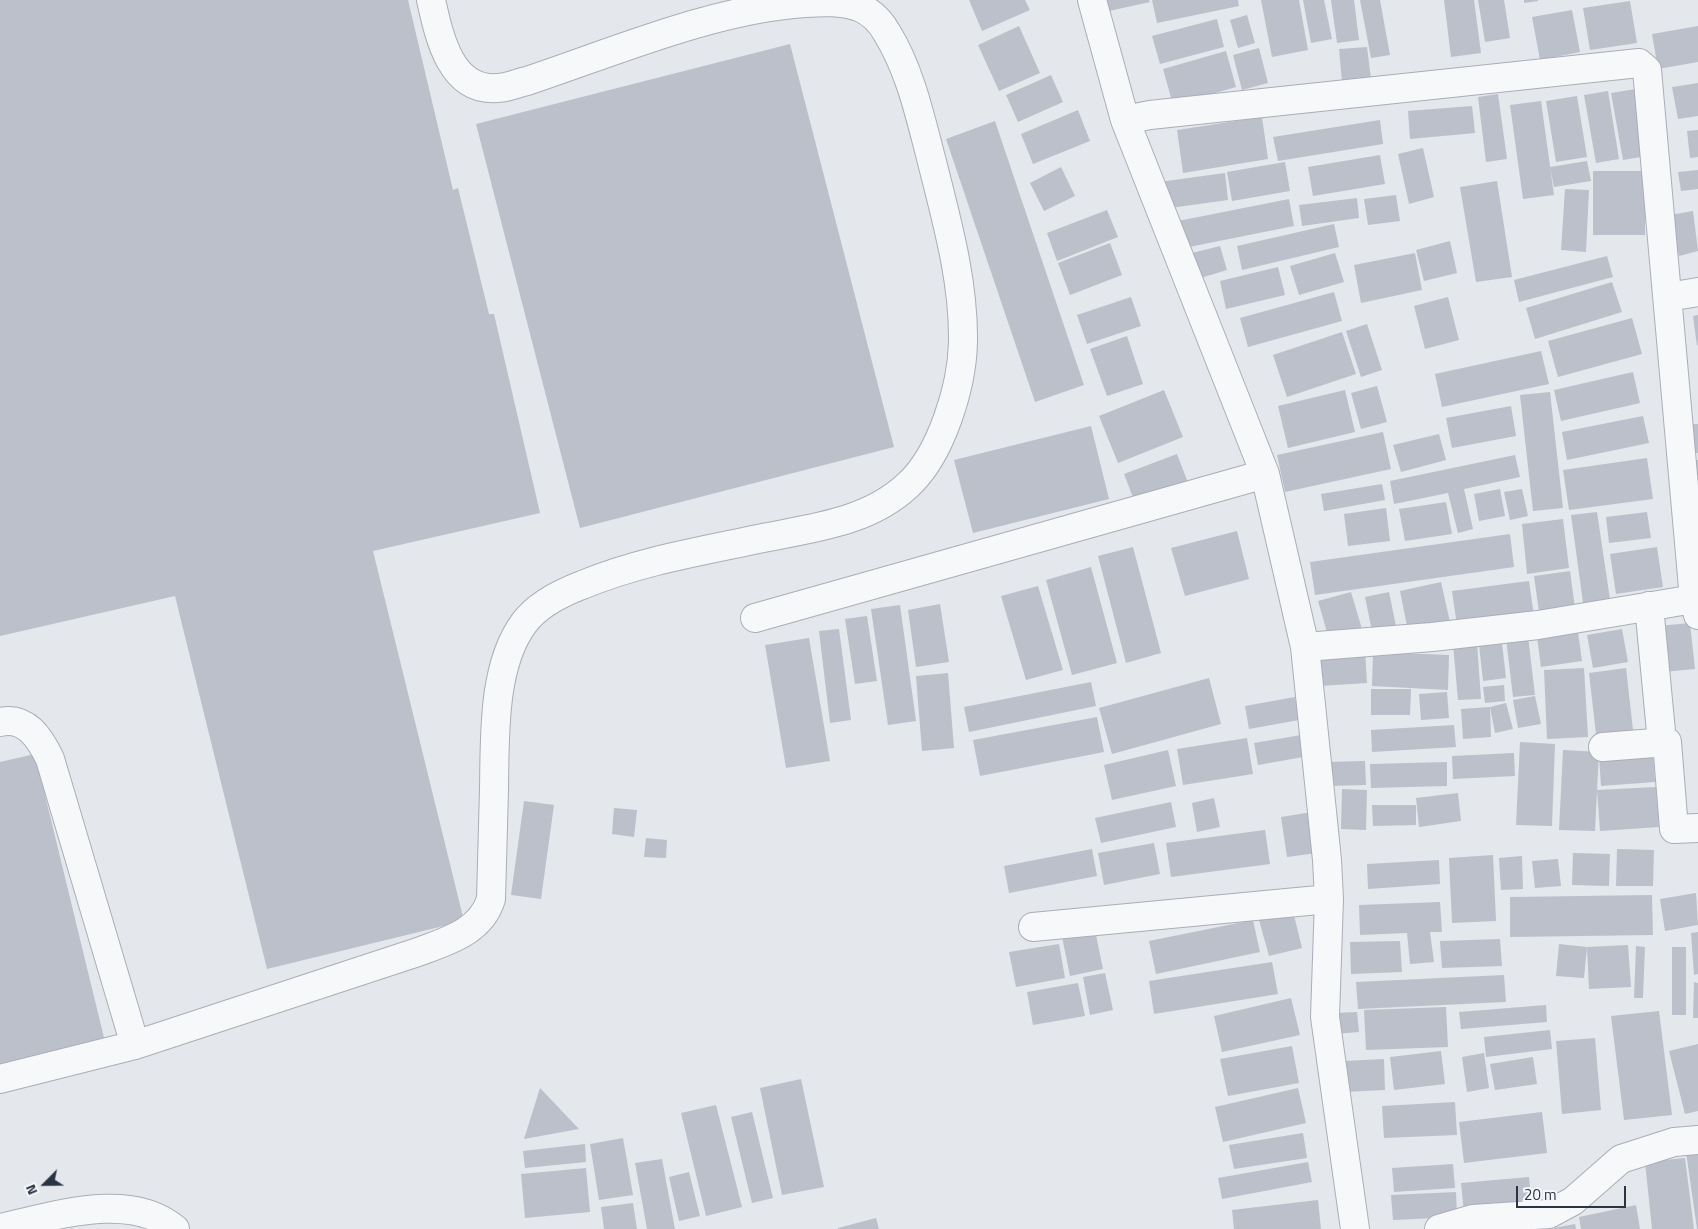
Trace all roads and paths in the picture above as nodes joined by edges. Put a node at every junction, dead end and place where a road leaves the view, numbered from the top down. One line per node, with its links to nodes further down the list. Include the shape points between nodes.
1 (432, 0): 17 (street, via 452,64 465,79 489,88 527,81 709,20 754,9 836,2 868,12 888,33 904,68 922,122 948,227 961,304 963,344 950,409 920,472 894,498 872,510 830,524 612,572 552,598 527,618 516,633 502,675 496,720 491,899 485,914 472,927 450,940 418,952)
2 (1092, 0): 3 (street)
3 (1125, 120): 5 (street, via 1639,62 1647,70); 6 (street)
4 (1698, 292): 5 (street)
5 (1668, 297): 8 (street)
6 (1265, 474): 9 (street); 10 (street)
7 (1649, 606): 8 (street); 10 (street, via 1538,625); 12 (street)
8 (1696, 607)
9 (755, 618)
10 (1305, 647): 15 (street)
11 (0, 722): 17 (street, via 13,720 26,726 39,738 50,759)
12 (1662, 742): 13 (street); 14 (street, via 1667,742 1674,829)
13 (1603, 746)
14 (1698, 828)
15 (1329, 899): 16 (street); 22 (street, via 1325,1017)
16 (1033, 928)
17 (136, 1045): 18 (street)
18 (0, 1079)
19 (1698, 1140): 23 (street, via 1674,1142 1621,1159 1573,1201 1549,1214 1473,1219)
20 (0, 1228): 21 (street, via 110,1208 152,1214)
21 (174, 1229)
22 (1355, 1229)
23 (1439, 1229)

